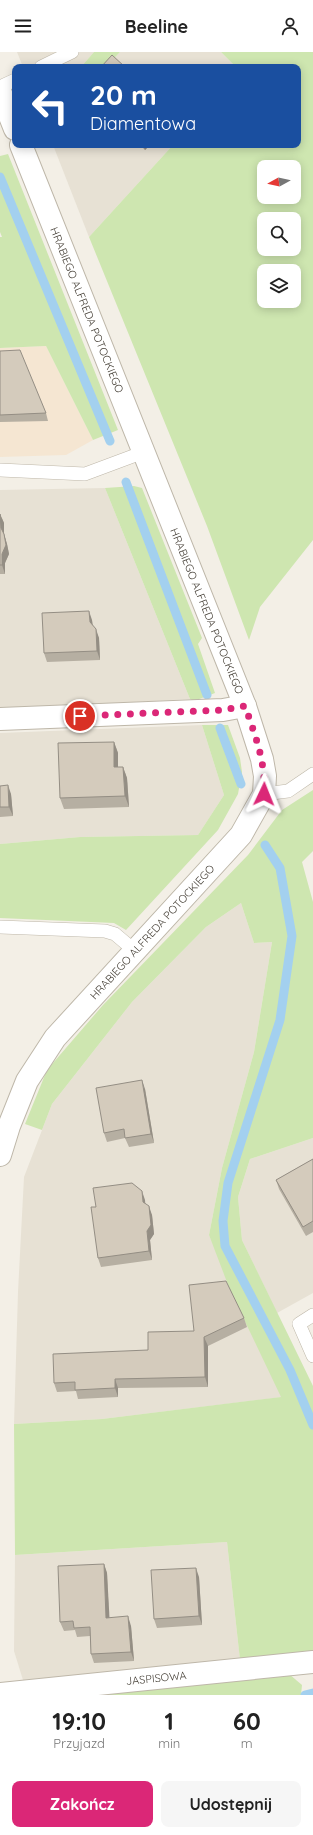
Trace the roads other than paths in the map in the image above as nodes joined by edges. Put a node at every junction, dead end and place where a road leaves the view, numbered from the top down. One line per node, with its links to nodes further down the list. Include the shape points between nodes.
1 (72, 52): 2 (lane)
2 (47, 64)
3 (12, 81): 4 (lane)
4 (0, 87)
5 (0, 91): 6 (street)
6 (12, 121)
7 (22, 148): 8 (street, HRABIEGO ALFREDA POTOCKIEGO)
8 (144, 452): 9 (lane, via 85,474); 10 (street, HRABIEGO ALFREDA POTOCKIEGO)
9 (0, 470)
10 (245, 706): 11 (street, via 223,710); 13 (street, HRABIEGO ALFREDA POTOCKIEGO, via 262,758)
11 (0, 719)
12 (313, 774): 13 (lane, via 288,791)
13 (264, 794): 15 (street, HRABIEGO ALFREDA POTOCKIEGO, via 242,836)
14 (0, 928): 15 (lane, via 105,930 116,934)
15 (135, 951): 16 (street, HRABIEGO ALFREDA POTOCKIEGO, via 55,1038 27,1081)
16 (0, 1155)
17 (313, 1315): 18 (lane, via 299,1324)
18 (313, 1356)
19 (313, 1662): 20 (street, JASPISOWA)
20 (0, 1694)

